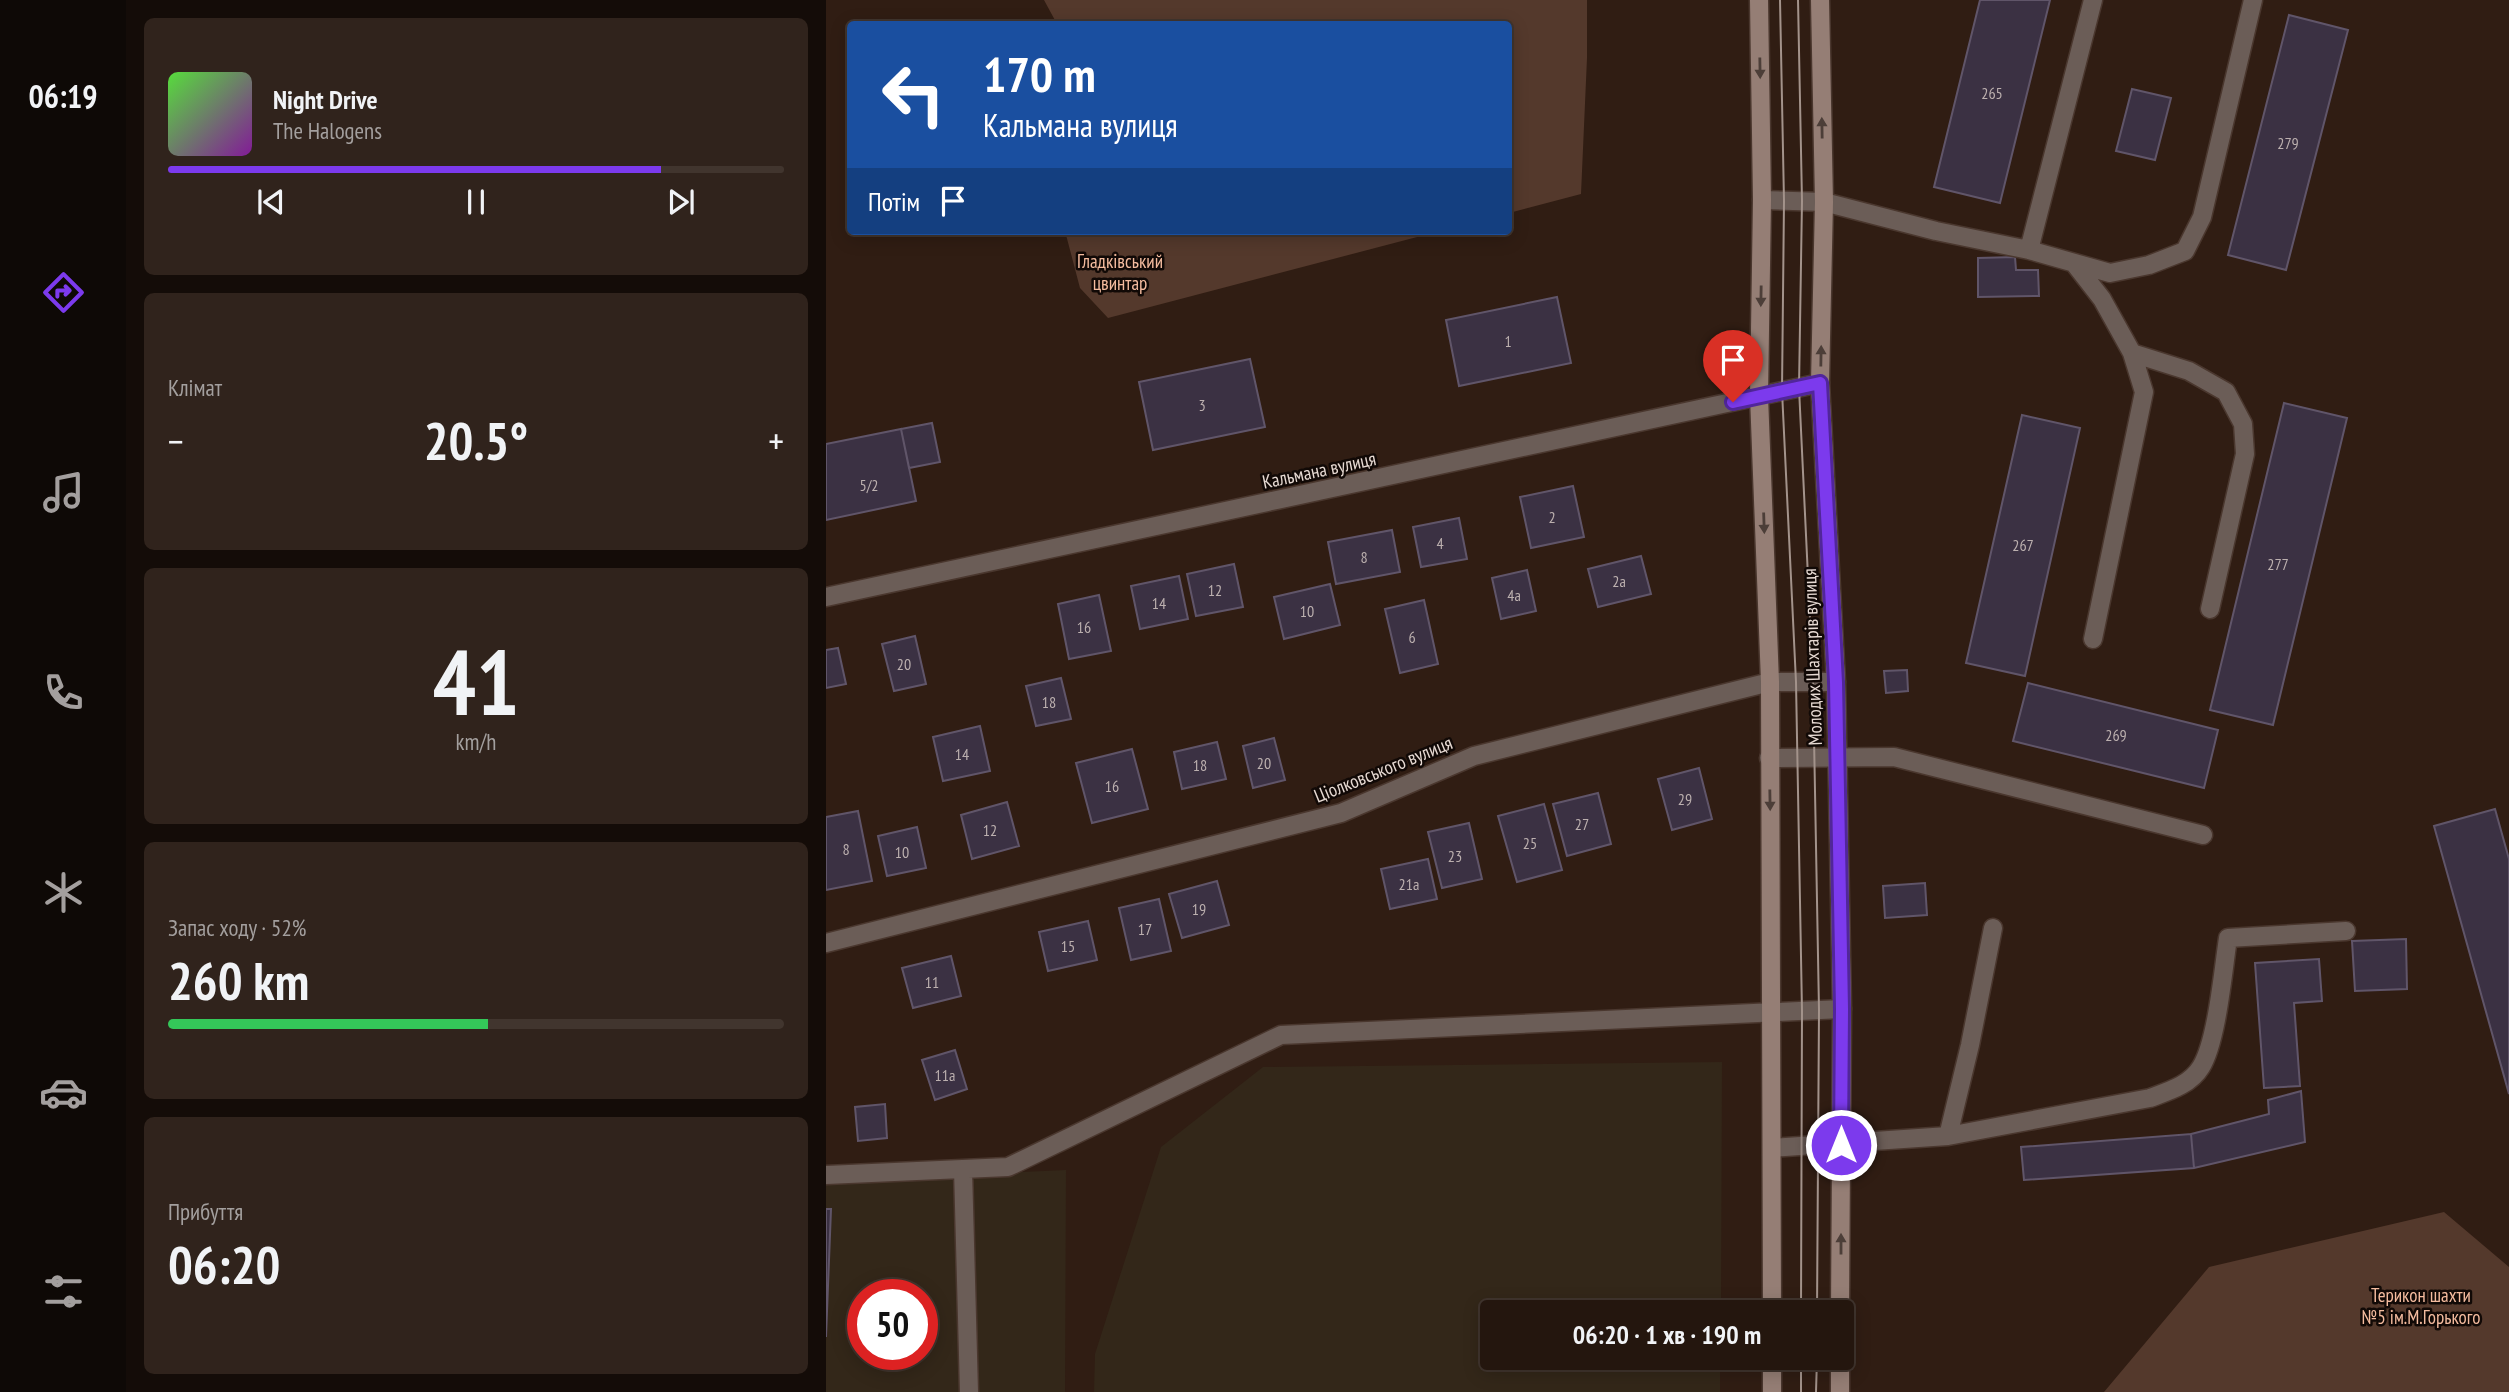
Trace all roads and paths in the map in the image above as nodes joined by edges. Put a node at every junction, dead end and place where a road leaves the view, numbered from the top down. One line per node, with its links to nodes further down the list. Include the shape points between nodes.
1 (1759, 0): 5 (main road, one-way to 5)
2 (1820, 0): 6 (main road, Молодих Шахтарів вулиця, one-way to 2)
3 (2094, 0): 7 (street)
4 (2253, 0): 8 (street, via 2202,217 2185,251 2110,273)
5 (1762, 200): 6 (street); 11 (main road, one-way to 11)
6 (1824, 202): 7 (street, via 1936,232); 10 (main road, Молодих Шахтарів вулиця, one-way to 6)
7 (2029, 250): 8 (street)
8 (2074, 263): 9 (street, via 2102,299)
9 (2132, 353): 13 (street, via 2189,371 2226,392 2244,424 2245,454); 14 (street, via 2144,393)
10 (1820, 383): 11 (street, Кальмана вулиця); 16 (main road, Молодих Шахтарів вулиця)
11 (1759, 396): 12 (street, Кальмана вулиця); 15 (main road, one-way to 15)
12 (826, 597)
13 (2210, 609)
14 (2092, 639)
15 (1770, 681): 16 (street, Ціолковського вулиця); 17 (main road); 22 (street, Ціолковського вулиця, via 1474,756 1341,813)
16 (1836, 682): 18 (main road, Молодих Шахтарів вулиця)
17 (1769, 758): 18 (street); 24 (main road, one-way to 24)
18 (1836, 758): 19 (street, via 1894,757); 23 (main road, Молодих Шахтарів вулиця)
19 (2203, 835)
20 (1993, 928): 25 (street)
21 (2346, 931): 25 (street, via 2228,938 2212,1037 2201,1068 2178,1088 2150,1098)
22 (826, 943)
23 (1842, 1009): 24 (street); 26 (main road, Молодих Шахтарів вулиця)
24 (1772, 1012): 27 (main road); 28 (street, via 1281,1035 1008,1167)
25 (1948, 1136): 26 (street)
26 (1841, 1145): 27 (street); 31 (main road, Молодих Шахтарів вулиця, one-way to 26)
27 (1772, 1148): 30 (main road)
28 (963, 1169): 29 (street); 34 (street)
29 (826, 1175)
30 (1772, 1300)
31 (1840, 1300)
32 (1772, 1370): 35 (main road)
33 (1840, 1370): 36 (main road)
34 (969, 1392)
35 (1772, 1392)
36 (1840, 1392)

